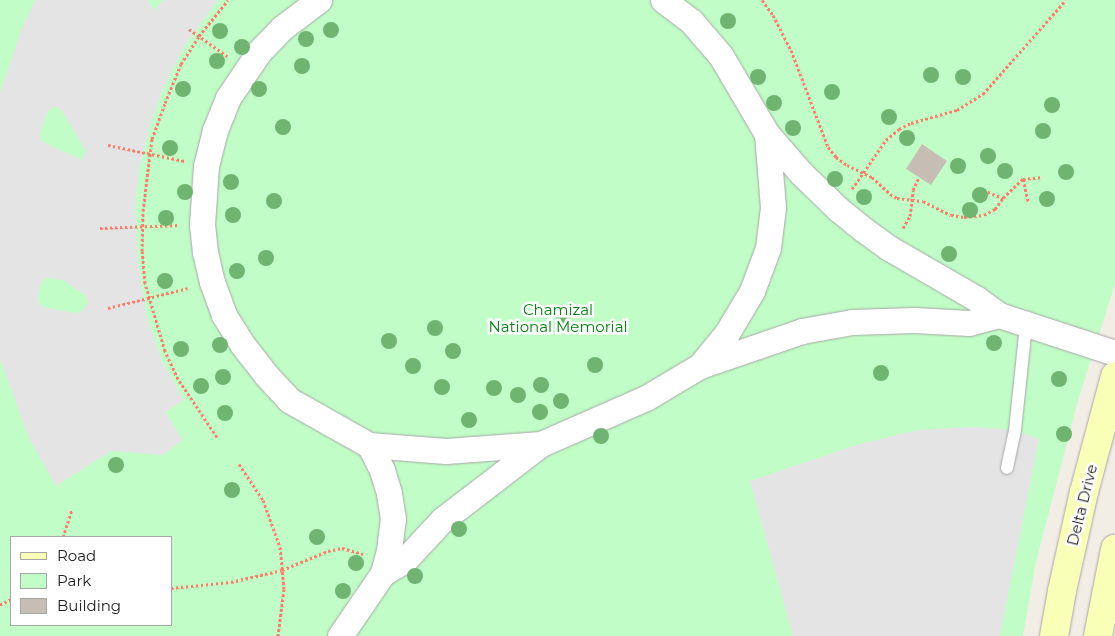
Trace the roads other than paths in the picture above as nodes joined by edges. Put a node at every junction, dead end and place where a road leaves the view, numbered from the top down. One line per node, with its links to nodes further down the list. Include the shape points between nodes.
1 (319, 0): 10 (street, via 282,28 246,69 228,98 215,130 206,166 202,224 205,252 224,315 242,344 289,400)
2 (663, 0): 3 (street, via 691,21 721,56)
3 (767, 134): 4 (street, via 838,209 889,248 977,299); 7 (street, via 773,207 768,248 752,291 726,333)
4 (999, 316): 5 (street); 7 (street, via 970,323 914,320 852,322 802,332)
5 (1026, 326): 6 (street); 11 (lane)
6 (1115, 353)
7 (700, 366): 9 (street, via 646,398)
8 (1115, 376): 15 (main road, Delta Drive, via 1084,492)
9 (541, 444): 10 (street, via 446,451); 13 (street, via 442,520 404,560)
10 (369, 445): 13 (street, via 382,470 393,519)
11 (1007, 468)
12 (1115, 549): 16 (main road)
13 (383, 573): 14 (street)
14 (340, 636)
15 (1054, 636)
16 (1098, 636)

